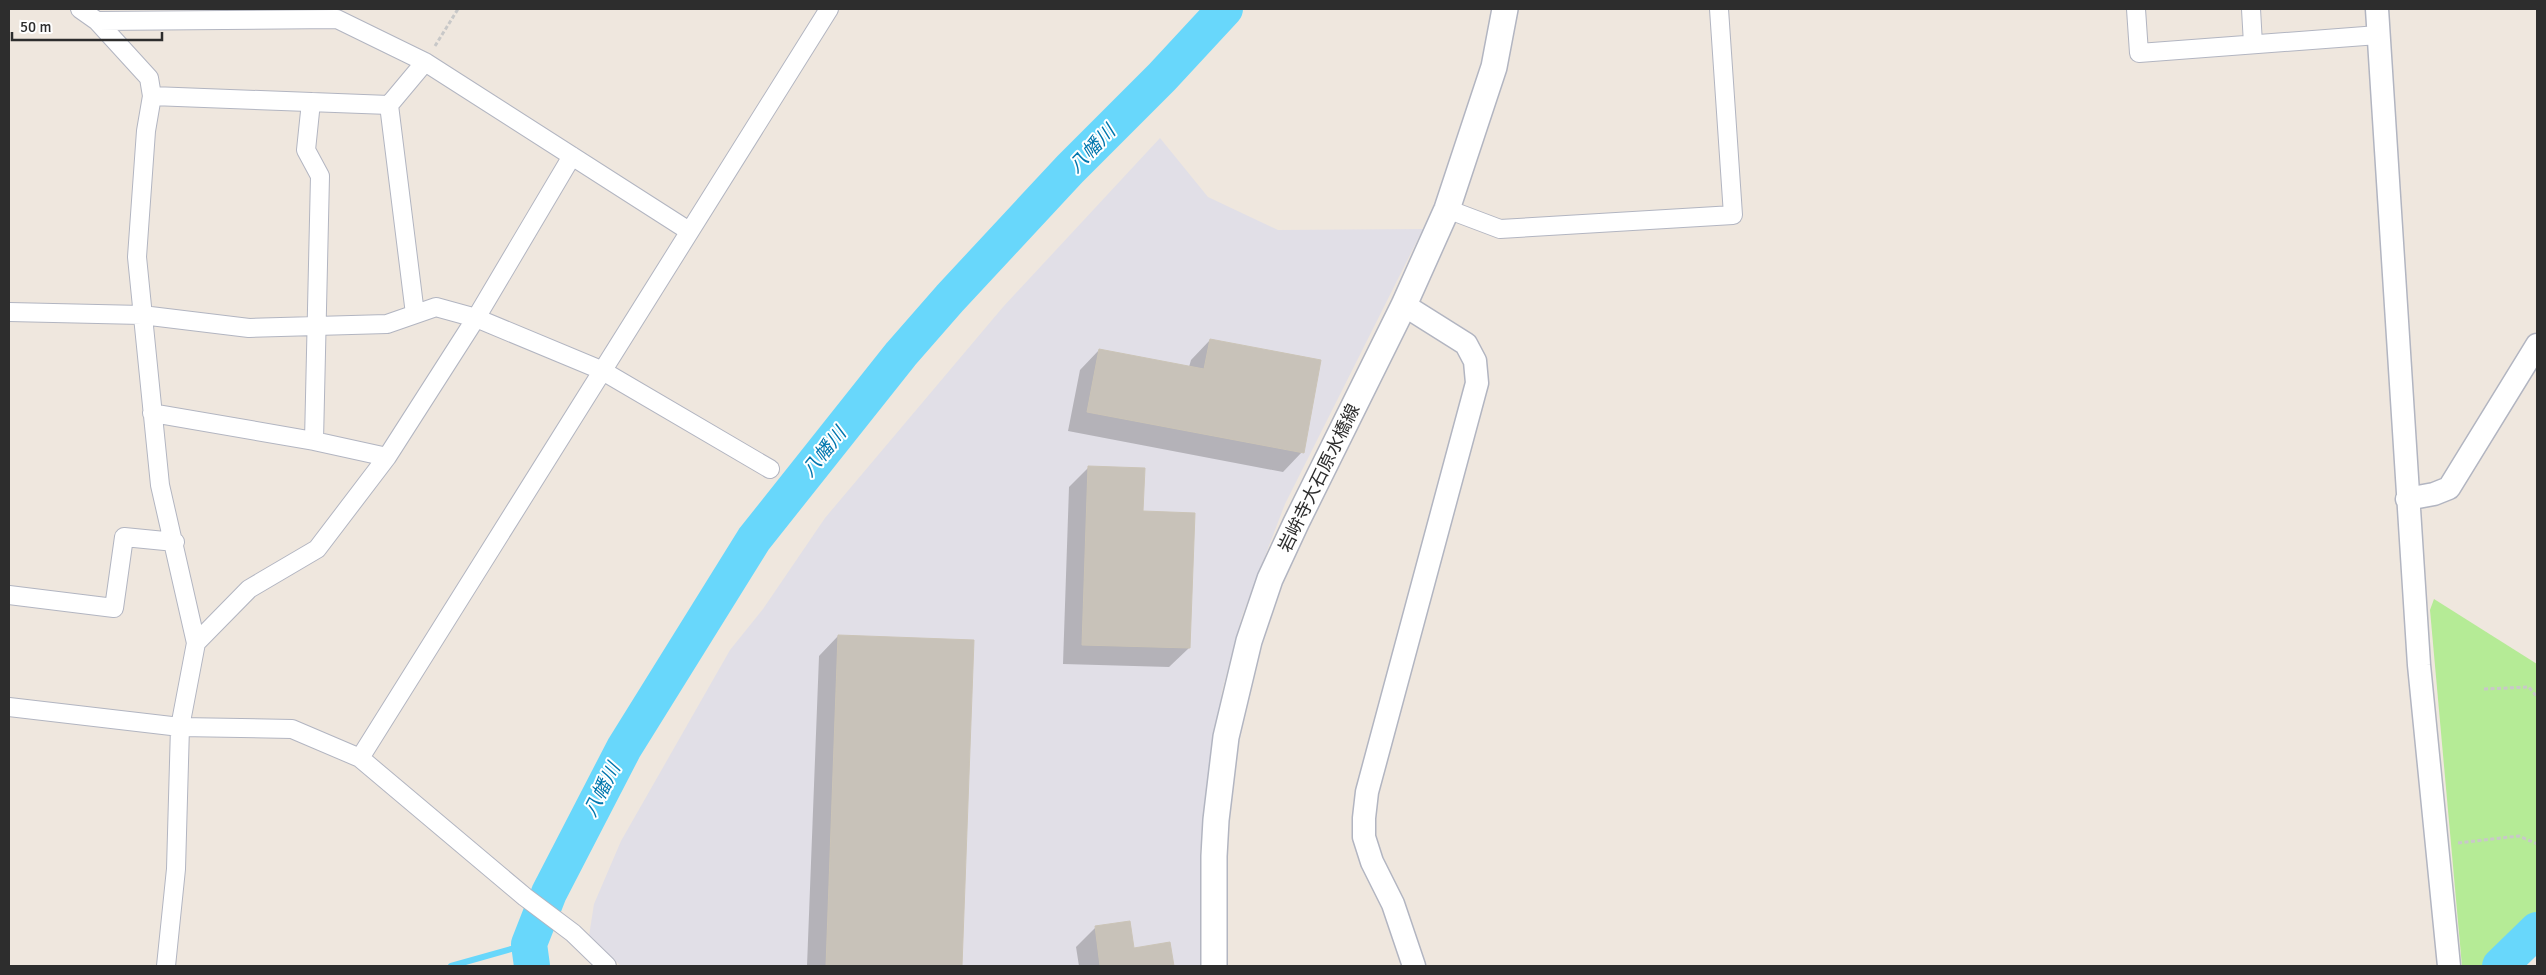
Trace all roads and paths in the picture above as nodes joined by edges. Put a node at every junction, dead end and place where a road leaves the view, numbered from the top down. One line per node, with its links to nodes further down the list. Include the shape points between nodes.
1 (80, 9): 9 (street)
2 (458, 9): 12 (path)
3 (829, 9): 18 (street)
4 (1505, 9): 17 (main road, 岩峅寺大石原水橋線, via 1494,67)
5 (1719, 9): 17 (street, via 1733,215 1500,229)
6 (2136, 9): 11 (street, via 2139,52)
7 (2251, 9): 11 (street)
8 (2377, 9): 10 (street)
9 (97, 21): 12 (street, via 337,19); 13 (street, via 149,78)
10 (2378, 35): 11 (street); 31 (street)
11 (2254, 44)
12 (425, 62): 15 (street); 16 (street)
13 (152, 96): 14 (street); 22 (street, via 146,131 137,257)
14 (311, 102): 15 (street); 24 (street, via 306,150 320,176)
15 (389, 105): 21 (street)
16 (572, 156): 18 (street); 23 (street)
17 (1447, 209): 19 (main road, 岩峅寺大石原水橋線)
18 (689, 231): 26 (street)
19 (1404, 305): 44 (main road, 岩峅寺大石原水橋線, via 1296,522 1270,579 1249,640 1226,737 1216,820); 45 (street, via 1466,344 1475,361 1477,383 1367,792 1364,818 1364,837 1372,862 1393,904)
20 (9, 312): 22 (street)
21 (415, 314): 23 (street, via 436,307); 24 (street, via 387,324)
22 (142, 315): 24 (street, via 249,328); 27 (street)
23 (476, 318): 26 (street); 29 (street)
24 (317, 326): 28 (street)
25 (2537, 345): 31 (street, via 2449,488)
26 (601, 370): 30 (street); 39 (street)
27 (152, 413): 28 (street); 32 (street, via 160,485)
28 (314, 441): 29 (street)
29 (387, 457): 34 (street, via 318,549 249,589)
30 (770, 469)
31 (2407, 499): 41 (street)
32 (174, 542): 33 (street, via 124,536 114,608); 34 (street)
33 (9, 595)
34 (196, 643): 38 (street)
35 (2484, 689): 36 (path, via 2529,687)
36 (2537, 697)
37 (9, 707): 38 (street)
38 (180, 727): 39 (street, via 292,729); 42 (street, via 176,869)
39 (360, 758): 43 (street, via 525,897 573,933)
40 (2537, 844): 41 (path, via 2519,836)
41 (2437, 846): 46 (street)
42 (166, 966)
43 (608, 966)
44 (1214, 966)
45 (1414, 966)
46 (2449, 966)

